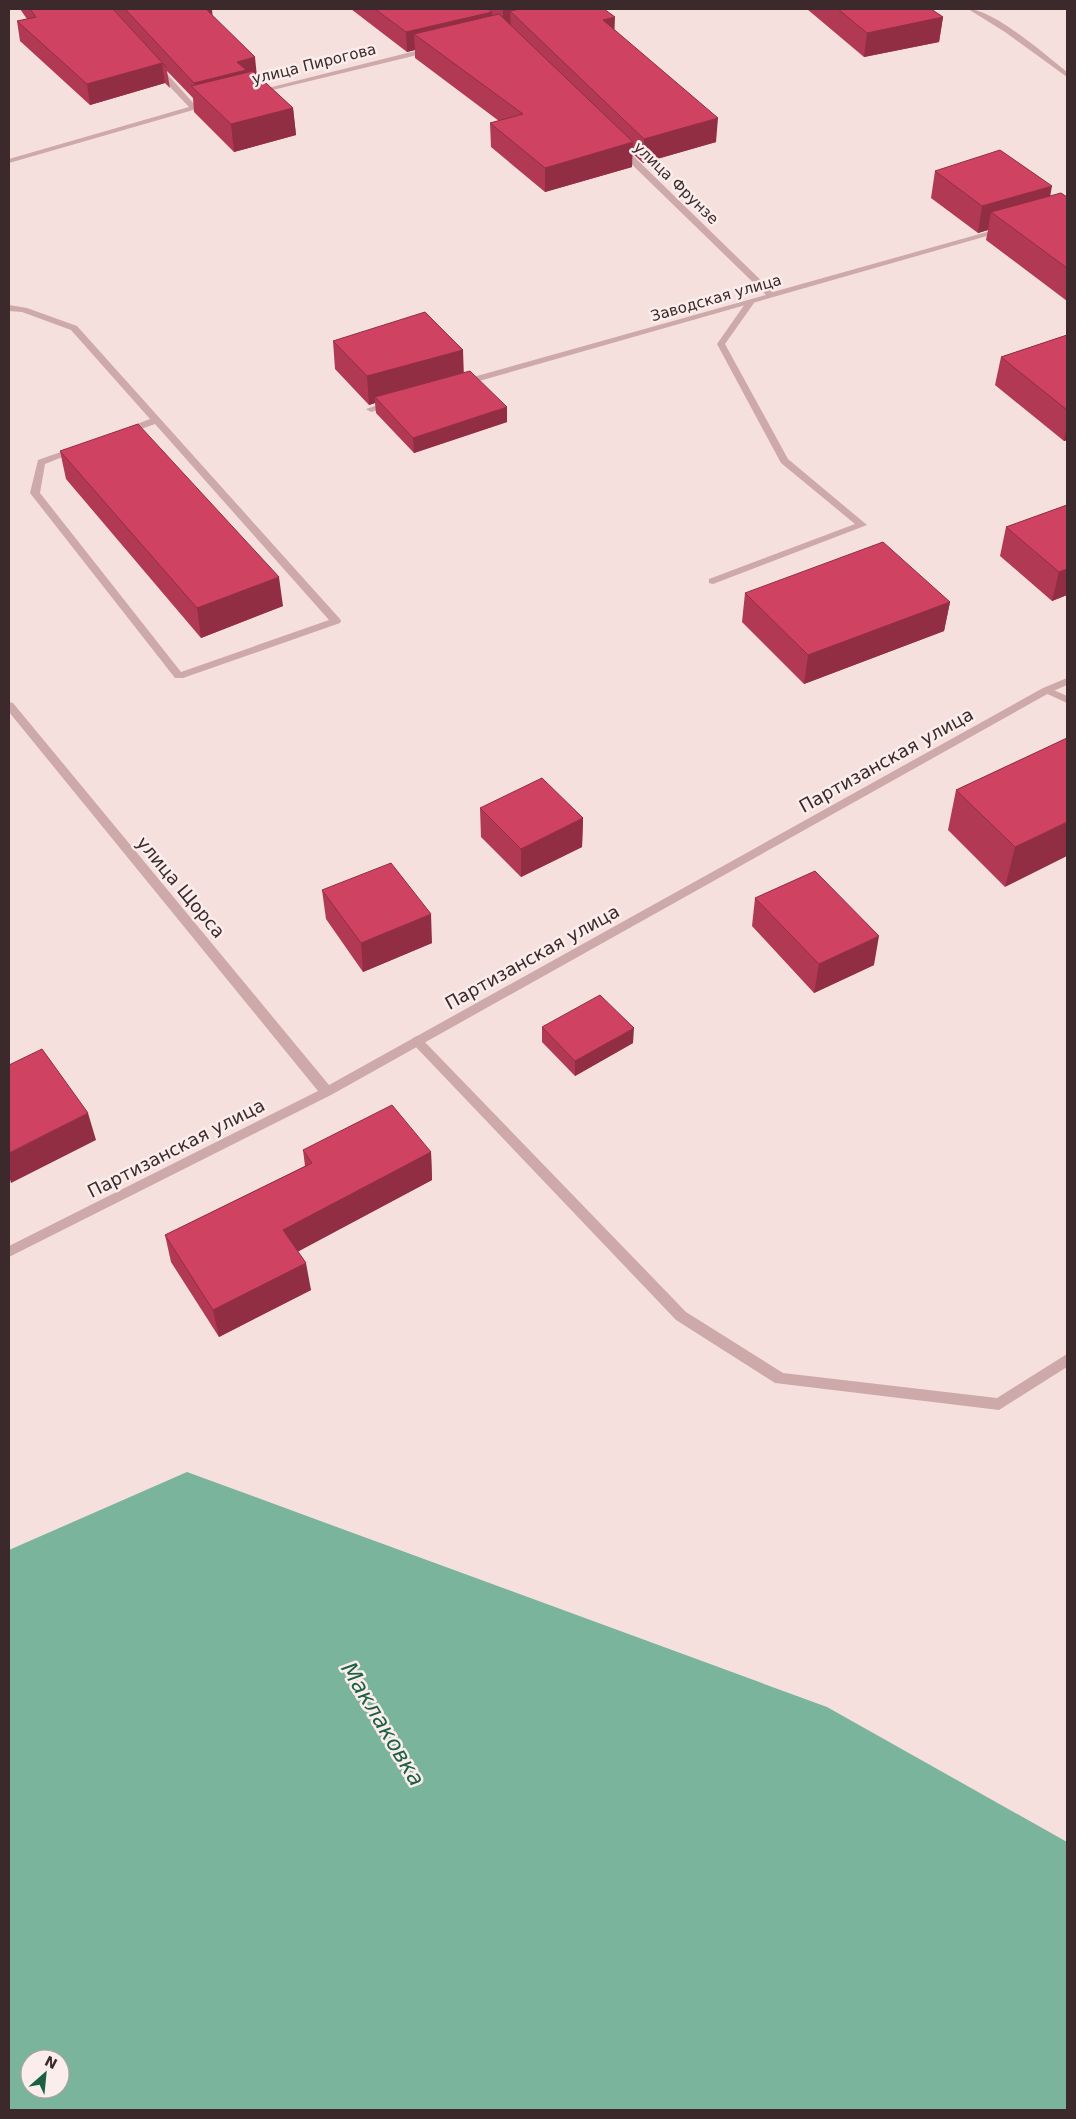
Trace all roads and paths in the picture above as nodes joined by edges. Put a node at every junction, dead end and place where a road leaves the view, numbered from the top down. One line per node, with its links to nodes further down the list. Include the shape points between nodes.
1 (971, 9): 4 (street, via 1008,30)
2 (444, 46): 5 (street, улица Пирогова)
3 (155, 65): 7 (street)
4 (1067, 75)
5 (251, 94)
6 (222, 101): 7 (street)
7 (194, 108): 9 (street)
8 (615, 143): 11 (street, улица Фрунзе)
9 (9, 161)
10 (1010, 228): 11 (street, Заводская улица)
11 (772, 296): 12 (street, Заводская улица)
12 (750, 303): 14 (street, Заводская улица); 20 (street, via 721,344 784,461 862,525)
13 (9, 308): 17 (street, via 74,328)
14 (456, 385)
15 (399, 401): 16 (street)
16 (371, 409)
17 (156, 420): 18 (street); 19 (street, via 336,621 179,676 35,493 41,462)
18 (112, 436)
19 (85, 446)
20 (713, 581)
21 (1067, 681): 22 (street, Партизанская улица)
22 (1047, 690): 23 (street); 25 (street, Партизанская улица)
23 (1067, 700)
24 (9, 706): 26 (street, улица Щорса)
25 (417, 1041): 26 (street, Партизанская улица); 28 (street, via 680,1316 780,1379 999,1404)
26 (327, 1092): 27 (street, Партизанская улица)
27 (9, 1252)
28 (1067, 1360)

